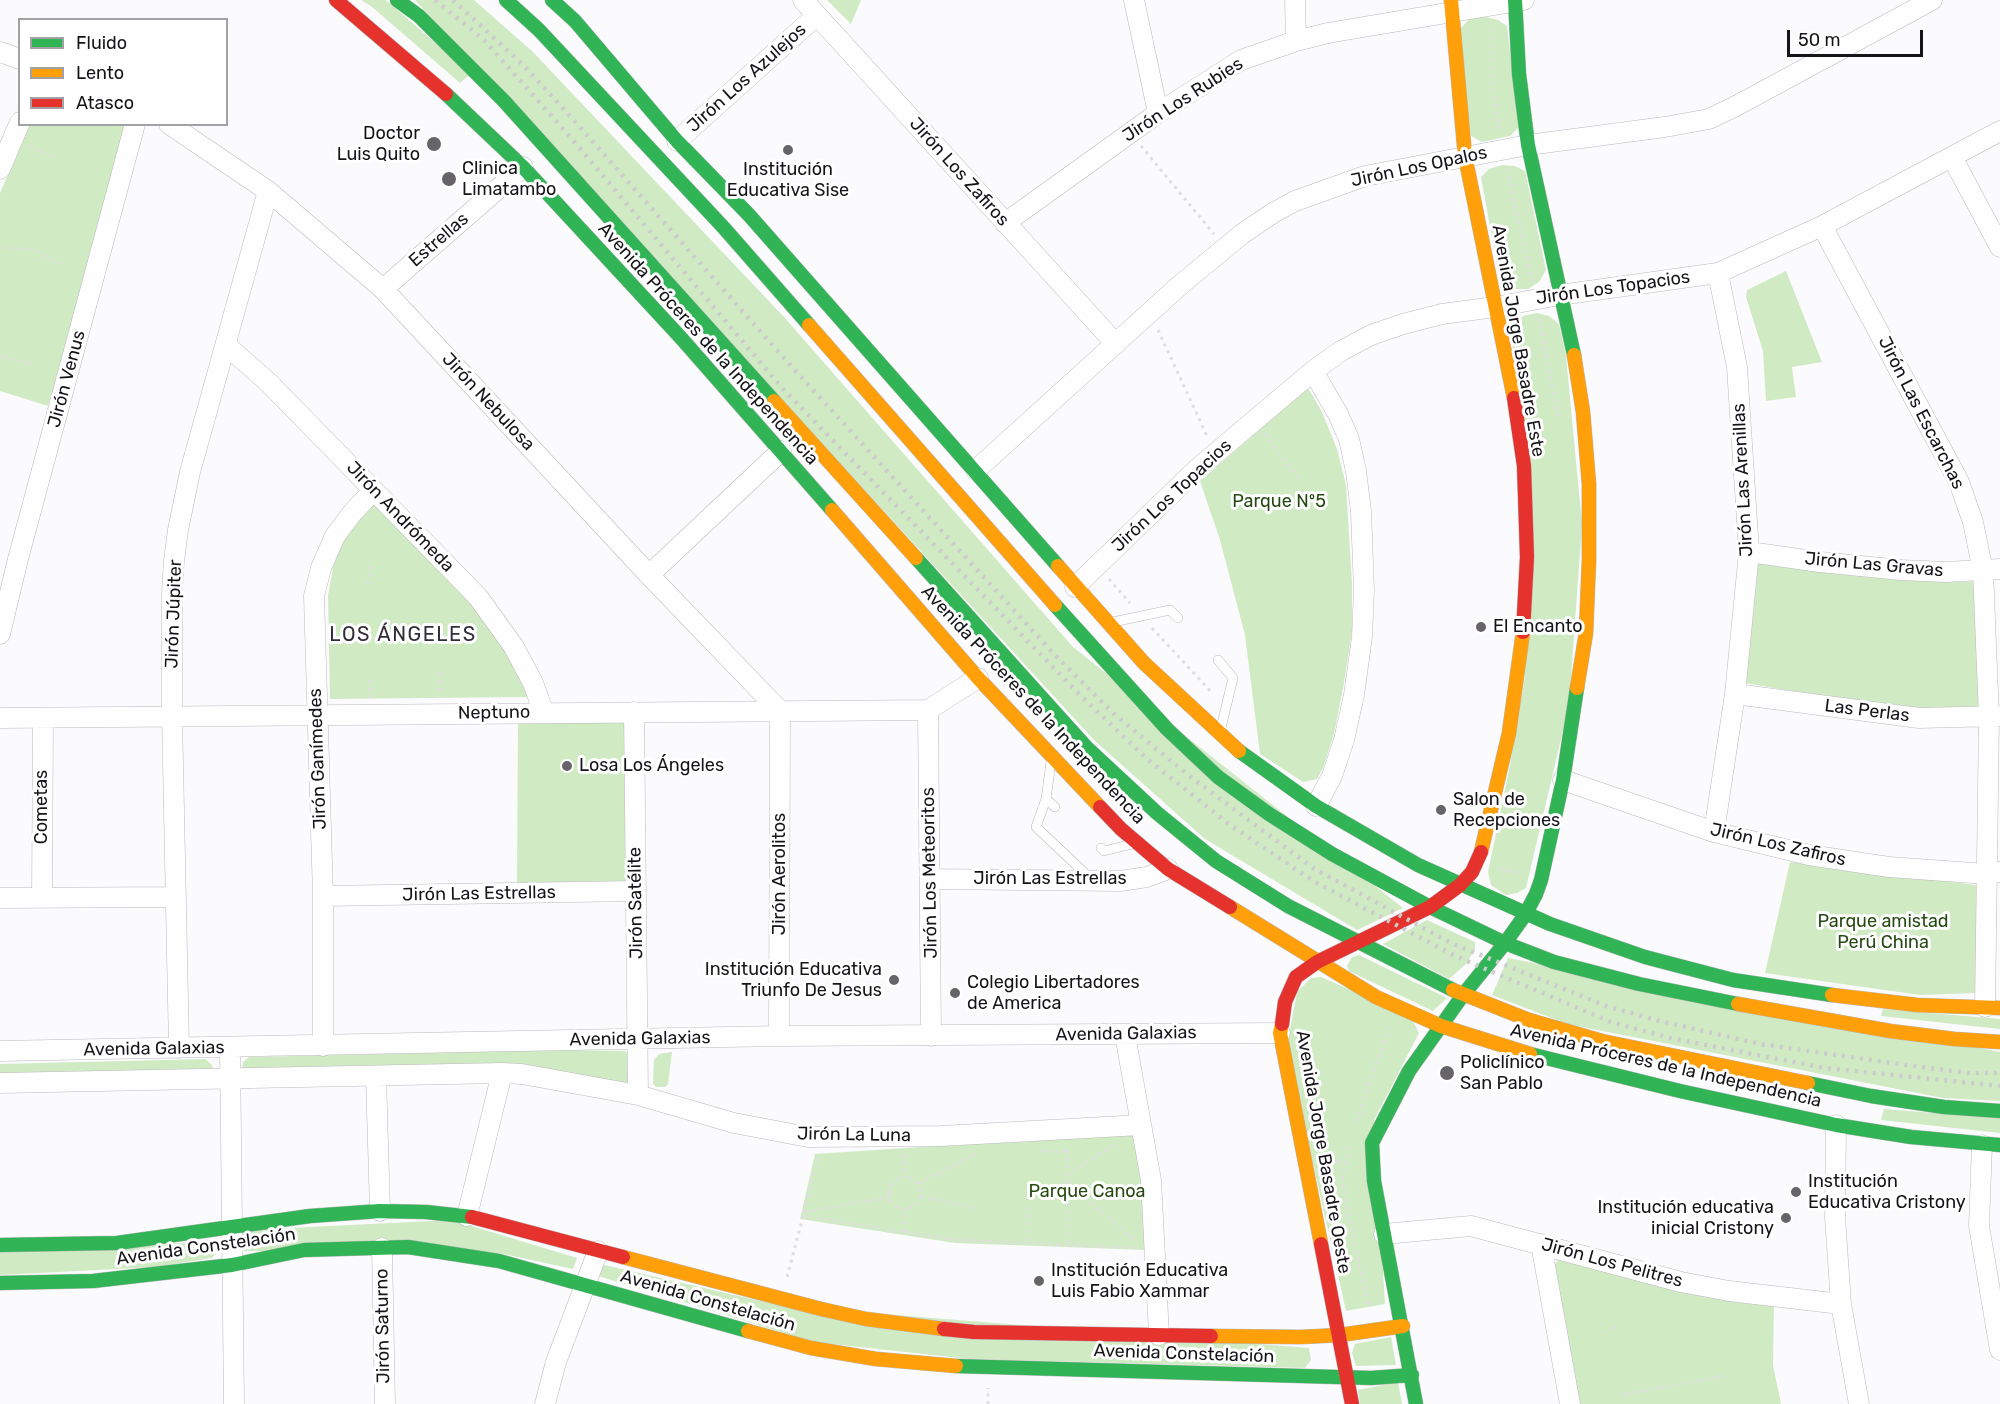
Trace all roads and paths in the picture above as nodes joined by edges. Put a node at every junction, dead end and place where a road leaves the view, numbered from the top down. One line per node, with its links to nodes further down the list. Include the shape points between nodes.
1 (336, 0): 29 (main road, Avenida Próceres de la Independencia, via 387,41)
2 (397, 0): 107 (main road, Avenida Próceres de la Independencia, via 427,24 504,101 1087,748 1216,861)
3 (506, 0): 104 (main road, via 724,228 1167,729 1218,777 1269,814 1332,854)
4 (552, 0): 22 (main road)
5 (803, 0): 12 (street, Jirón Los Zafiros)
6 (1134, 0): 16 (street)
7 (1295, 0): 13 (street)
8 (1518, 0): 10 (street, Jirón Los Rubies); 24 (main road, via 1519,74)
9 (1932, 0): 24 (street, Jirón Los Opalos, via 1709,119)
10 (1492, 5): 11 (street, Jirón Los Rubies); 25 (path, via 1494,92)
11 (1451, 6): 13 (street, Jirón Los Rubies); 26 (main road, Avenida Jorge Basadre Este)
12 (816, 16): 22 (street, Jirón Los Azulejos); 32 (street, Jirón Los Zafiros)
13 (1296, 41): 16 (street, Jirón Los Rubies, via 1241,60)
14 (0, 52): 15 (street)
15 (18, 58)
16 (1158, 113): 21 (street, Jirón Los Rubies)
17 (18, 126): 30 (street)
18 (134, 126): 67 (street, Jirón Venus)
19 (172, 126): 31 (street, Jirón Nebulosa)
20 (2000, 131): 27 (street, Jirón Los Topacios)
21 (1131, 133): 32 (street, Jirón Los Rubies); 34 (path)
22 (677, 141): 53 (main road, via 749,215)
23 (25, 143): 28 (path)
24 (1528, 145): 25 (street, Jirón Los Opalos); 40 (main road)
25 (1503, 149): 26 (street, Jirón Los Opalos); 41 (path)
26 (1465, 156): 34 (street, Jirón Los Opalos, via 1365,176 1319,192 1273,213); 42 (main road, Avenida Jorge Basadre Este)
27 (1952, 157): 33 (street, Jirón Los Topacios); 35 (street)
28 (55, 158)
29 (523, 167): 39 (street, Estrellas); 51 (main road, Avenida Próceres de la Independencia)
30 (0, 169)
31 (268, 191): 39 (street, Jirón Nebulosa); 45 (street, Jirón Júpiter)
32 (1005, 223): 44 (street, Jirón Los Zafiros)
33 (1822, 226): 38 (street, Jirón Los Topacios); 58 (street, Jirón Las Escarchas, via 1959,482)
34 (1225, 247): 43 (street, Jirón Los Opalos)
35 (2000, 247)
36 (8, 248): 37 (path, via 35,250)
37 (61, 265)
38 (1718, 273): 40 (street, Jirón Los Topacios); 56 (street, Jirón Las Arenillas, via 1737,367)
39 (383, 289): 60 (street, Jirón Nebulosa)
40 (1560, 295): 41 (street, Jirón Los Topacios); 85 (main road, via 1583,412 1589,483 1586,633)
41 (1535, 299): 42 (street, Jirón Los Topacios); 49 (path)
42 (1495, 307): 48 (street, Jirón Los Topacios, via 1403,324 1341,351); 98 (main road, Avenida Jorge Basadre Este, via 1524,466 1527,557 1521,649 1509,733 1478,862)
43 (1149, 313): 44 (street, Jirón Los Opalos); 52 (path)
44 (1116, 344): 53 (street, Jirón Los Opalos)
45 (226, 345): 55 (street, Jirón Andrómeda); 79 (street, Jirón Júpiter, via 178,530 172,592)
46 (0, 358): 47 (path)
47 (36, 364)
48 (1313, 371): 52 (street, Jirón Los Topacios); 87 (street, via 1338,414 1356,471 1364,590 1362,638 1344,740 1332,776)
49 (1561, 429)
50 (1263, 432): 54 (path)
51 (781, 451): 60 (street); 70 (main road, Avenida Próceres de la Independencia)
52 (1215, 454): 62 (street, Jirón Los Topacios)
53 (976, 470): 62 (main road)
54 (1298, 478)
55 (374, 490): 76 (street, Jirón Andrómeda, via 498,621 533,683); 78 (street, Jirón Ganímedes, via 335,536 321,568 314,596)
56 (1749, 552): 58 (street, Jirón Las Gravas, via 1900,570); 71 (street, Jirón Las Arenillas)
57 (371, 561): 61 (path)
58 (1992, 570): 80 (street, Jirón Las Escarchas)
59 (1106, 574): 63 (path)
60 (649, 575): 74 (street, Jirón Nebulosa)
61 (368, 584)
62 (1075, 587): 65 (main road)
63 (1130, 603)
64 (1178, 618): 65 (lane, via 1170,610)
65 (1107, 623): 83 (main road)
66 (1150, 626): 72 (path)
67 (0, 634)
68 (1218, 660): 83 (lane, via 1233,678)
69 (439, 673): 77 (path)
70 (978, 678): 73 (street); 84 (main road, Avenida Próceres de la Independencia)
71 (1735, 694): 80 (street, Las Perlas, via 1919,718); 89 (street, Jirón Las Arenillas)
72 (1216, 697)
73 (928, 710): 74 (street, Neptuno); 96 (street, Jirón Los Meteoritos)
74 (780, 711): 75 (street, Neptuno); 117 (street, Jirón Aerolitos)
75 (634, 712): 76 (street, Neptuno); 99 (street, Jirón Satélite)
76 (544, 713): 77 (street, Neptuno)
77 (439, 714): 78 (street, Neptuno)
78 (316, 715): 79 (street, Neptuno); 100 (street, Jirón Ganímedes)
79 (172, 716): 82 (street, Neptuno); 102 (street, Jirón Júpiter)
80 (1995, 717): 94 (street, Jirón Las Escarchas)
81 (0, 718): 82 (street, Neptuno)
82 (43, 718): 101 (street, Cometas)
83 (1220, 733): 87 (main road, via 1242,754)
84 (1052, 757): 86 (lane); 90 (main road, Avenida Próceres de la Independencia)
85 (1563, 780): 89 (street, Jirón Los Zafiros); 105 (main road, via 1541,880)
86 (1046, 799): 88 (lane); 97 (lane, via 1036,827)
87 (1316, 806): 98 (main road)
88 (1055, 807)
89 (1714, 832): 94 (street, Jirón Los Zafiros, via 1849,862)
90 (1137, 843): 91 (lane, via 1104,851); 93 (main road, Avenida Próceres de la Independencia)
91 (1101, 848)
92 (1494, 867): 95 (path)
93 (1168, 869): 97 (street, Jirón Las Estrellas, via 1120,881); 109 (main road, Avenida Próceres de la Independencia)
94 (1994, 873): 113 (street, Jirón Las Escarchas)
95 (1524, 875)
96 (930, 879): 97 (street, Jirón Las Estrellas); 118 (street, Jirón Los Meteoritos)
97 (1092, 880)
98 (1460, 885): 104 (main road, Avenida Jorge Basadre Este); 105 (main road)
99 (636, 891): 100 (street, Jirón Las Estrellas); 119 (street, Jirón Satélite)
100 (323, 896): 121 (street, Jirón Ganímedes)
101 (42, 897): 102 (street); 103 (street)
102 (175, 897): 122 (street, Jirón Júpiter)
103 (0, 898)
104 (1430, 907): 106 (main road); 107 (main road, Avenida Jorge Basadre Este)
105 (1525, 915): 108 (main road); 113 (main road, via 1645,957 1733,980 1917,1005)
106 (1479, 930): 108 (main road); 110 (path)
107 (1356, 942): 109 (main road, Avenida Jorge Basadre Oeste); 110 (main road, Avenida Próceres de la Independencia)
108 (1505, 943): 111 (main road); 120 (main road, via 1595,974 1704,998 1890,1031)
109 (1317, 962): 112 (main road, Avenida Próceres de la Independencia); 115 (main road, Avenida Jorge Basadre Oeste, via 1296,977 1285,1002)
110 (1425, 977): 111 (main road, Avenida Próceres de la Independencia)
111 (1463, 996): 114 (main road); 130 (main road, Avenida Próceres de la Independencia, via 1529,1020 1624,1046 1871,1096)
112 (1400, 1007): 114 (main road, Avenida Próceres de la Independencia); 133 (path)
113 (1993, 1008)
114 (1441, 1026): 132 (main road, Avenida Próceres de la Independencia, via 1539,1058); 141 (main road, via 1409,1071 1381,1124 1372,1143)
115 (1280, 1033): 116 (street, Avenida Galaxias); 142 (main road, Avenida Jorge Basadre Oeste)
116 (1125, 1035): 118 (street, Avenida Galaxias); 131 (street)
117 (779, 1036): 118 (street, Avenida Galaxias); 119 (street, Avenida Galaxias)
118 (931, 1036)
119 (638, 1039): 121 (street, Avenida Galaxias); 129 (street, Jirón Satélite)
120 (2000, 1042)
121 (323, 1046): 123 (street, Avenida Galaxias)
122 (179, 1048): 123 (street, Avenida Galaxias); 124 (street, Avenida Galaxias)
123 (230, 1048): 127 (street)
124 (0, 1051)
125 (502, 1073): 126 (street, Avenida Galaxias); 129 (street, Jirón La Luna); 155 (street)
126 (376, 1076): 127 (street, Avenida Galaxias); 153 (street)
127 (229, 1078): 128 (street, Avenida Galaxias); 156 (street)
128 (0, 1083)
129 (638, 1095): 135 (street, Jirón La Luna, via 734,1123)
130 (2000, 1111)
131 (1141, 1125): 134 (street, Jirón La Luna); 175 (street, via 1151,1180)
132 (1836, 1125): 138 (main road, Avenida Próceres de la Independencia); 169 (street)
133 (1355, 1127)
134 (1067, 1130): 135 (street, Jirón La Luna); 144 (path)
135 (824, 1137): 154 (path)
136 (1122, 1141): 144 (path)
137 (1349, 1144): 143 (path)
138 (1991, 1145): 170 (street, via 1979,1226)
139 (979, 1152): 146 (path)
140 (905, 1154): 145 (path)
141 (1372, 1161): 143 (path); 158 (main road)
142 (1305, 1162): 143 (path); 176 (main road, Avenida Jorge Basadre Oeste)
143 (1346, 1162): 174 (path, via 1345,1201)
144 (1067, 1175): 147 (path)
145 (905, 1176): 146 (path); 149 (path, via 891,1184)
146 (919, 1183): 148 (path)
147 (1067, 1183): 162 (path); 162 (path, via 1144,1249)
148 (921, 1196): 151 (path, via 914,1206); 152 (path)
149 (889, 1197): 151 (path, via 896,1207); 154 (path)
150 (1027, 1207): 159 (path)
151 (905, 1209): 157 (path)
152 (975, 1209)
153 (380, 1210): 155 (main road, Avenida Constelación); 156 (main road, Avenida Constelación)
154 (804, 1214): 157 (path); 168 (path)
155 (467, 1216): 164 (main road, Avenida Constelación)
156 (232, 1228): 161 (main road, Avenida Constelación, via 117,1243); 165 (street)
157 (904, 1232): 159 (path, via 955,1240)
158 (1384, 1234): 160 (street, Jirón Los Pelitres, via 1471,1226); 171 (main road)
159 (1028, 1243): 162 (path)
160 (1541, 1244): 169 (street, Jirón Los Pelitres, via 1681,1282); 187 (street)
161 (0, 1245)
162 (1069, 1245)
163 (382, 1248): 165 (main road, Avenida Constelación, via 304,1250); 167 (main road, Avenida Constelación, via 408,1247 481,1258); 183 (street, Jirón Saturno)
164 (598, 1251): 167 (street); 168 (main road, Avenida Constelación)
165 (232, 1264): 166 (main road, Avenida Constelación, via 93,1281); 182 (street)
166 (0, 1283)
167 (584, 1285): 180 (main road, Avenida Constelación, via 811,1348 876,1359 940,1365); 184 (street)
168 (781, 1299): 175 (main road, Avenida Constelación, via 866,1319 974,1332)
169 (1841, 1304): 188 (street)
170 (1996, 1309): 177 (street)
171 (1402, 1326): 174 (main road, Avenida Constelación); 178 (main road)
172 (1621, 1327): 173 (path)
173 (1612, 1328)
174 (1374, 1330): 176 (main road, Avenida Constelación)
175 (1159, 1335): 176 (main road, Avenida Constelación)
176 (1340, 1335): 180 (main road, Avenida Jorge Basadre Oeste)
177 (2000, 1350)
178 (1412, 1376): 180 (main road, Avenida Constelación); 186 (main road)
179 (1723, 1376): 181 (path)
180 (1348, 1377): 185 (main road, Avenida Jorge Basadre Oeste)
181 (1623, 1395)
182 (234, 1404)
183 (385, 1404)
184 (545, 1404)
185 (1352, 1404)
186 (1416, 1404)
187 (1570, 1404)
188 (1859, 1404)

